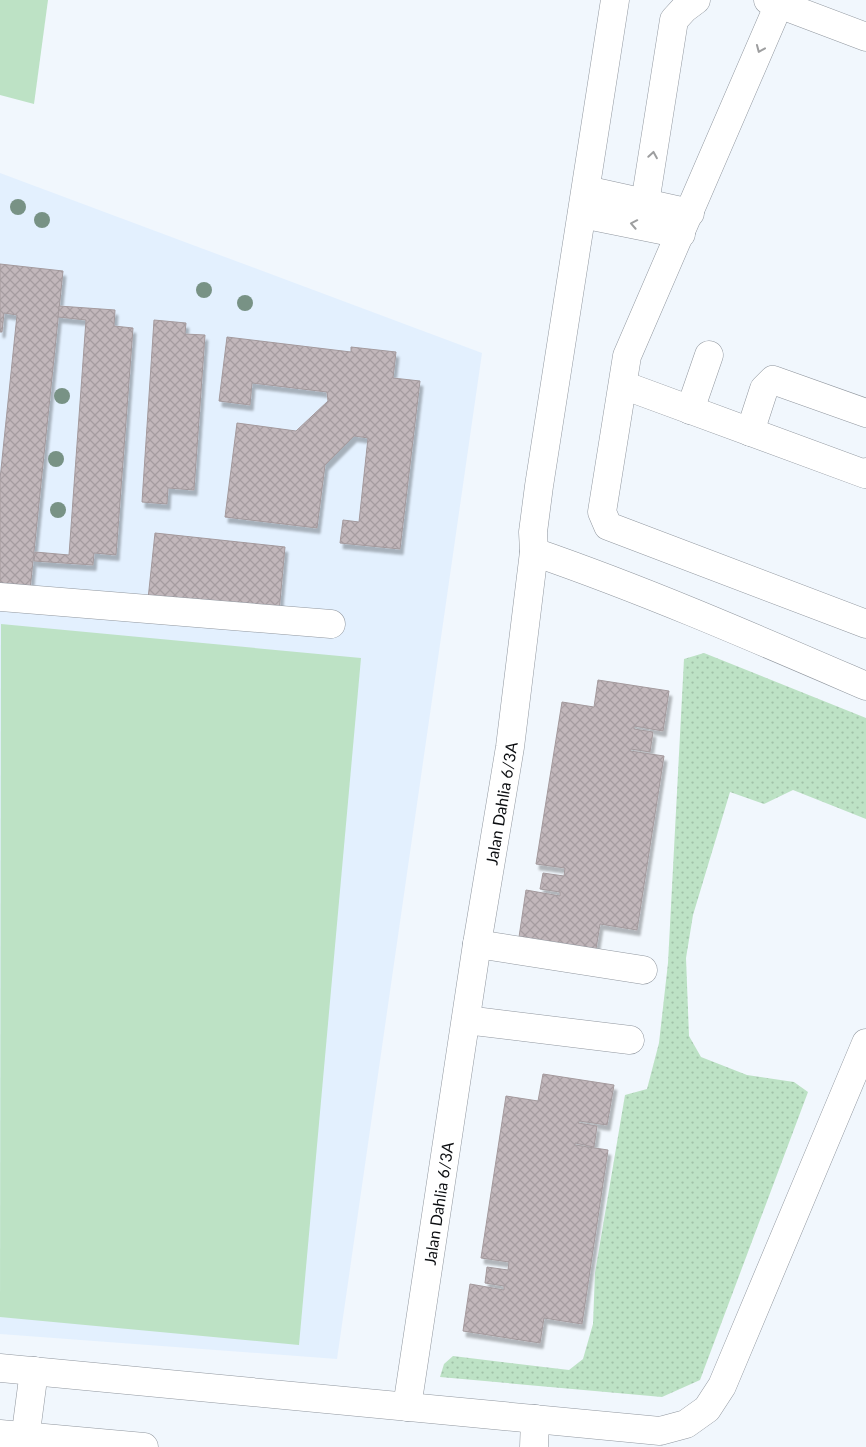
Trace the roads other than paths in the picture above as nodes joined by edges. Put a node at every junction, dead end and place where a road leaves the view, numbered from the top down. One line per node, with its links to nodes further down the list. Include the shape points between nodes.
1 (615, 0): 5 (street, Jalan Dahlia 6/3A)
2 (696, 0): 6 (street, one-way to 2, via 674,20)
3 (774, 2): 4 (street); 7 (street, one-way to 7)
4 (866, 37)
5 (584, 202): 6 (street); 7 (street, one-way to 5); 14 (street, Jalan Dahlia 6/3A, via 538,486)
6 (645, 203): 7 (street)
7 (686, 223): 9 (street, via 627,356)
8 (709, 356): 10 (street)
9 (623, 385): 10 (street); 17 (street, via 602,512 608,526)
10 (690, 410): 12 (street)
11 (866, 413): 12 (street, via 773,380 764,389)
12 (750, 432): 13 (street)
13 (866, 472)
14 (534, 552): 18 (street); 19 (street, Jalan Dahlia 6/3A, via 510,748)
15 (0, 596): 16 (street)
16 (331, 624)
17 (866, 624)
18 (866, 686)
19 (477, 944): 20 (street); 21 (street, Jalan Dahlia 6/3A)
20 (643, 970)
21 (466, 1020): 22 (street); 26 (street, Jalan Dahlia 6/3A)
22 (630, 1040)
23 (866, 1043): 27 (street, via 722,1386 707,1409 686,1424 660,1431)
24 (0, 1368): 25 (street)
25 (34, 1371): 26 (street); 28 (street)
26 (407, 1407): 27 (street)
27 (535, 1420): 30 (street)
28 (16, 1439): 29 (street)
29 (144, 1447)
30 (534, 1447)

